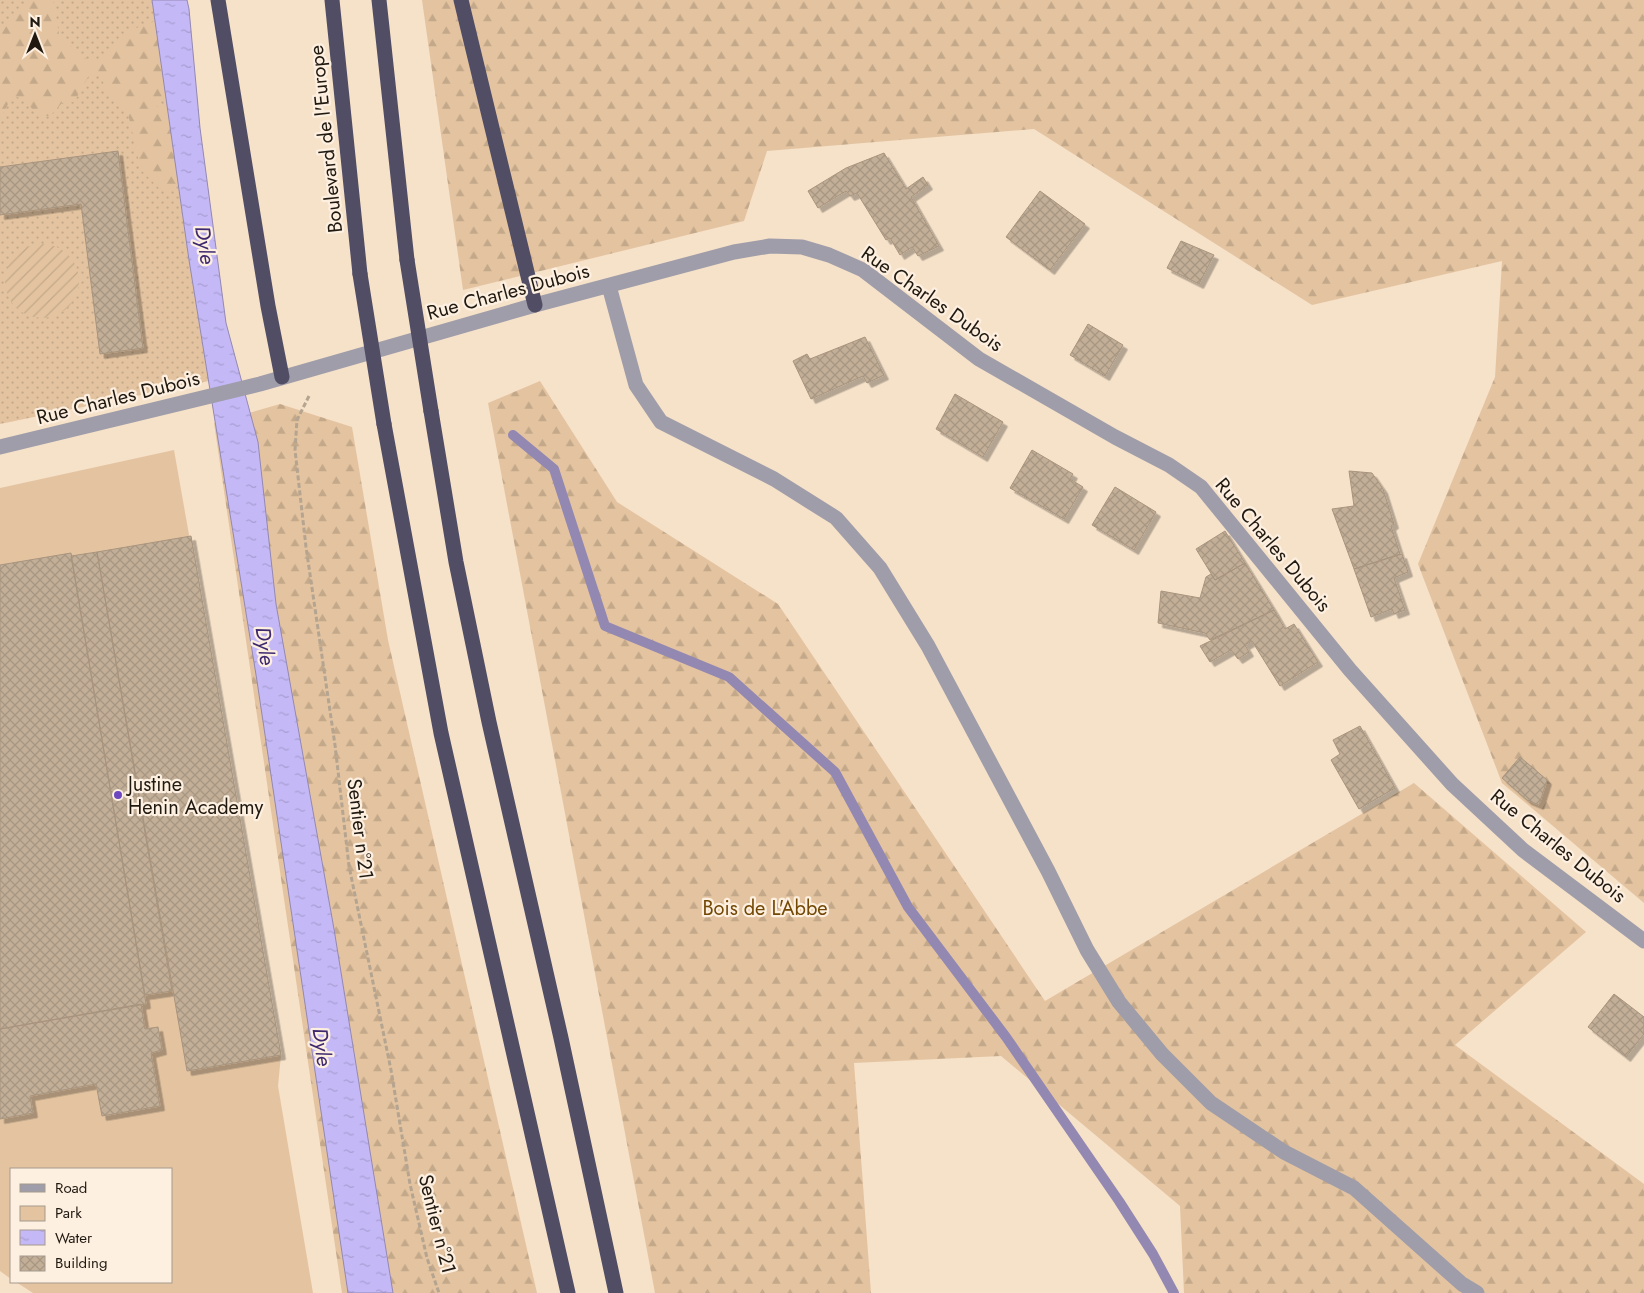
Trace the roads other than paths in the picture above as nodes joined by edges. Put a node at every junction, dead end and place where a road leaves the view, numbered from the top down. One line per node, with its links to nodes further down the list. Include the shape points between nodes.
1 (218, 0): 7 (highway)
2 (332, 0): 10 (highway, Boulevard de l'Europe, bridge, via 360,274 384,424 441,733)
3 (378, 0): 11 (highway, bridge, via 407,260 456,562)
4 (461, 0): 6 (highway)
5 (609, 286): 6 (street, Rue Charles Dubois); 9 (street, Rue Charles Dubois, via 734,252 770,246 802,247 863,270 979,358 1169,465 1201,487 1350,670 1452,784 1523,850); 12 (street, via 636,385 661,422 774,479 836,518 880,568 928,646 1048,871 1086,950 1119,1002 1162,1054 1211,1102 1284,1152 1354,1188 1462,1284)
6 (535, 305): 7 (street, Rue Charles Dubois)
7 (282, 377): 8 (street, Rue Charles Dubois)
8 (0, 447)
9 (1644, 941)
10 (568, 1293)
11 (616, 1293)
12 (1478, 1293)

